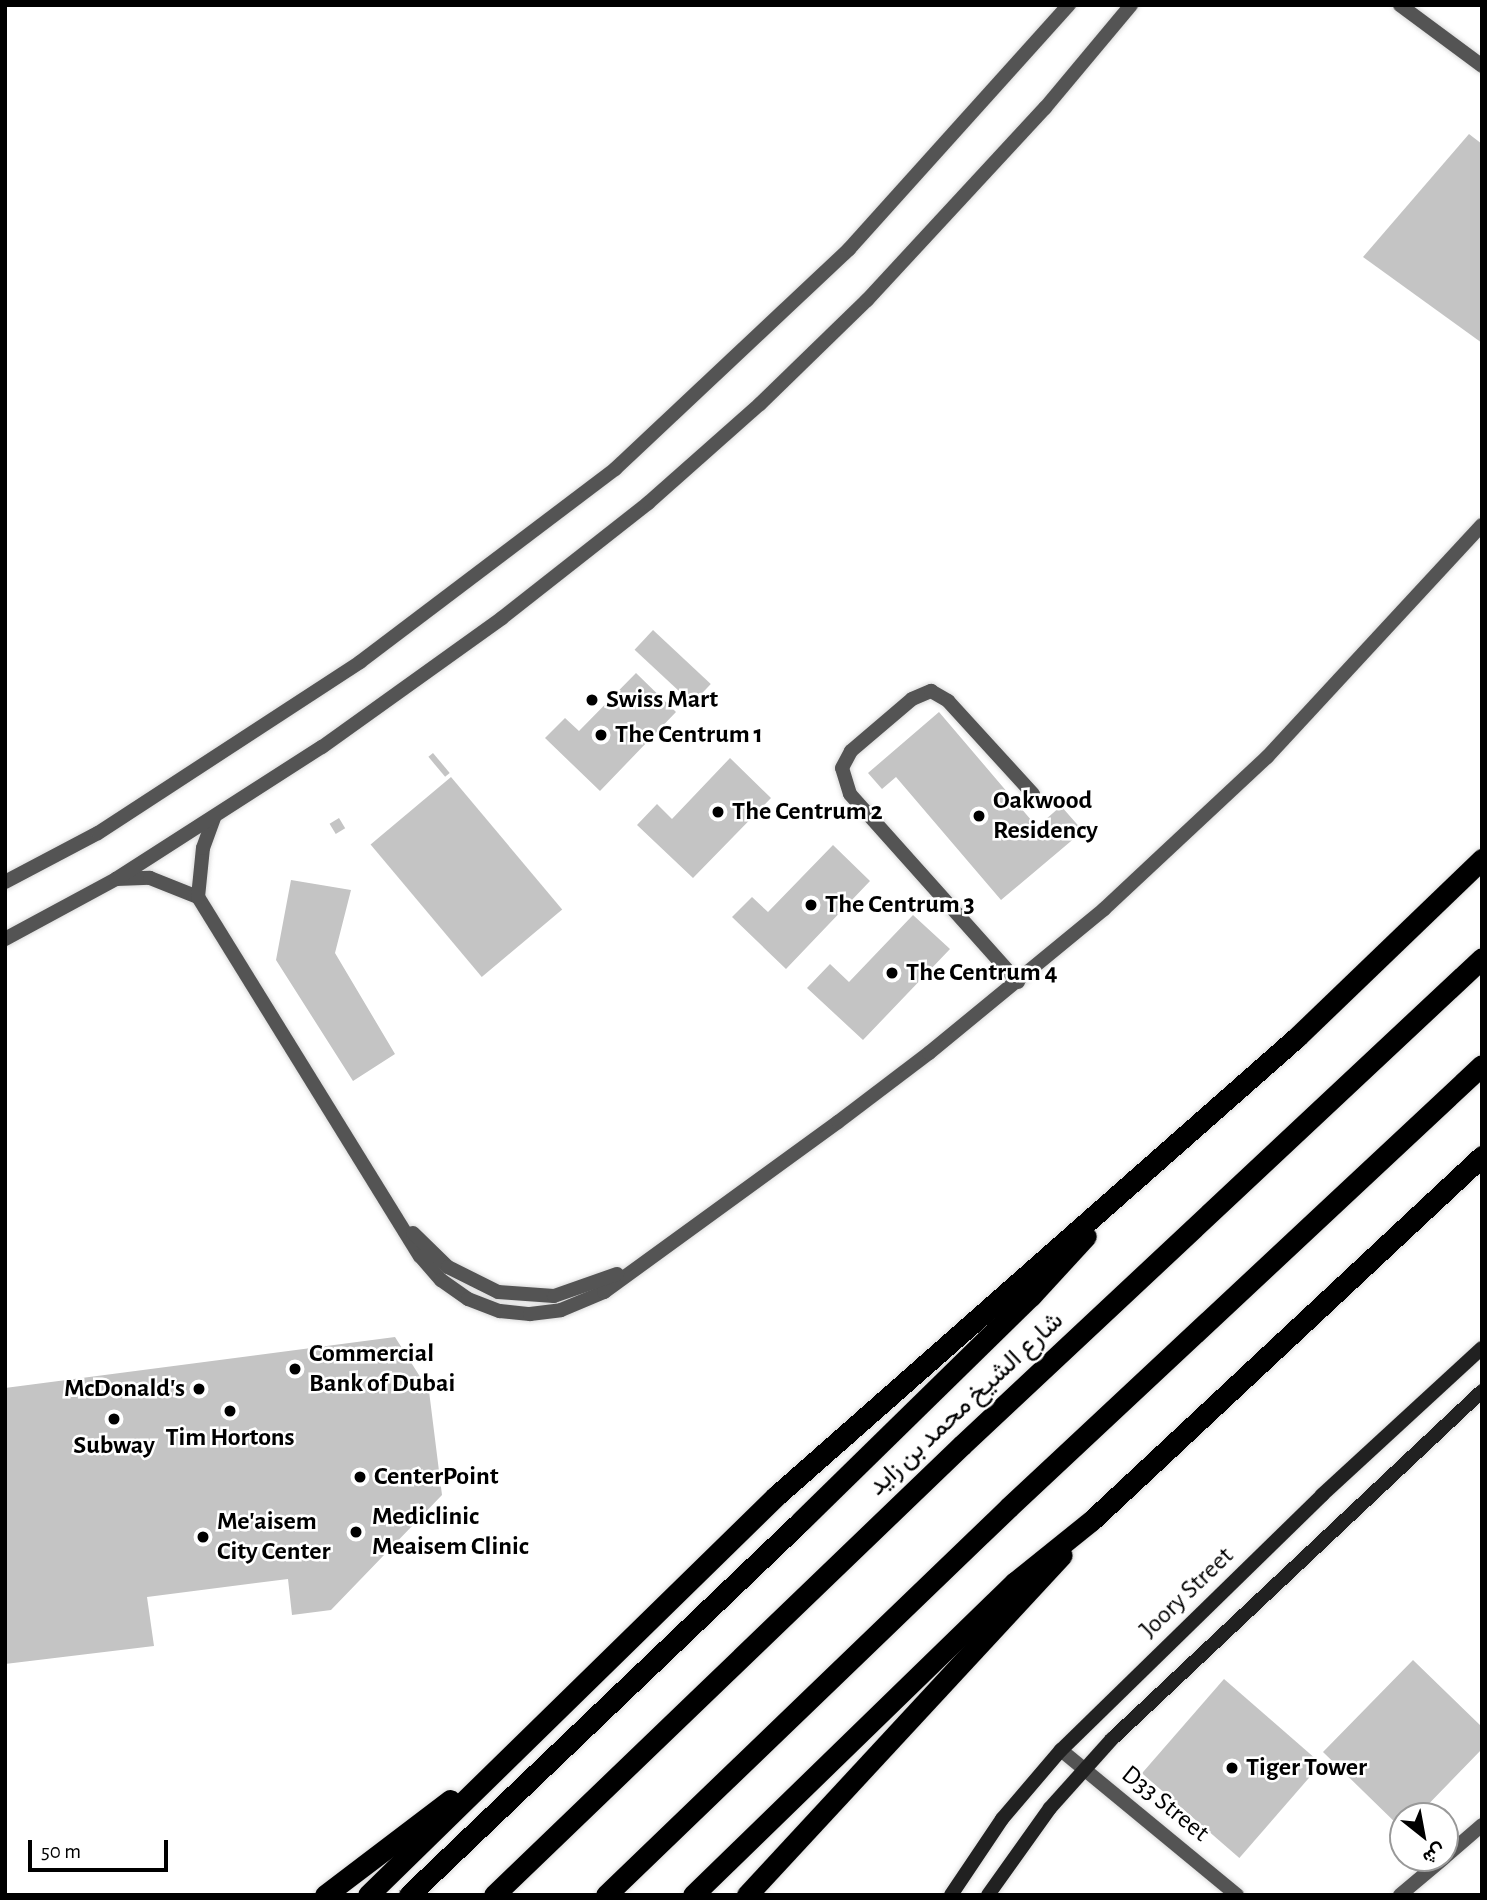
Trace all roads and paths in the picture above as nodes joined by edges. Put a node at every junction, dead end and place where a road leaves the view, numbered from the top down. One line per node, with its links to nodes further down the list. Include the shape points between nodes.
1 (1069, 5): 10 (street, via 849,250 615,469 349,670 98,833)
2 (1131, 5): 7 (street, via 918,246 814,353 705,454 502,618 322,747)
3 (1400, 5): 4 (street)
4 (1482, 66)
5 (1482, 525): 14 (street, via 1267,757)
6 (1033, 794): 14 (street, via 948,701 930,691 912,699 851,751 842,768 850,794)
7 (214, 817): 9 (street); 11 (street, via 199,864)
8 (1482, 859): 16 (highway, via 1297,1037)
9 (116, 879): 11 (street, via 150,878); 12 (street)
10 (5, 882)
11 (198, 897): 14 (street, via 420,1256 441,1280 468,1299 507,1312 546,1313 576,1306 610,1287 838,1122)
12 (5, 939)
13 (1482, 958): 30 (highway, شارع الشيخ محمد بن زايد, via 962,1445)
14 (1018, 982)
15 (1482, 1065): 31 (highway, via 1009,1507)
16 (1166, 1150): 22 (highway, via 776,1496); 29 (highway, via 1016,1312)
17 (1482, 1156): 20 (highway)
18 (1482, 1348): 21 (street, Joory Street, via 1322,1495)
19 (1482, 1391): 23 (street, Joory Street)
20 (1091, 1521): 32 (highway, via 1015,1582); 33 (highway)
21 (1061, 1751): 23 (street, D33 Street); 34 (street, Joory Street, via 1002,1819)
22 (504, 1764): 27 (highway); 28 (highway)
23 (1084, 1769): 35 (street, Joory Street); 36 (street, D33 Street)
24 (1482, 1825): 25 (street)
25 (1459, 1846)
26 (1428, 1872): 37 (street)
27 (326, 1895)
28 (368, 1895)
29 (409, 1895)
30 (494, 1895)
31 (606, 1895)
32 (693, 1895)
33 (747, 1895)
34 (951, 1895)
35 (988, 1895)
36 (1237, 1895)
37 (1400, 1895)

